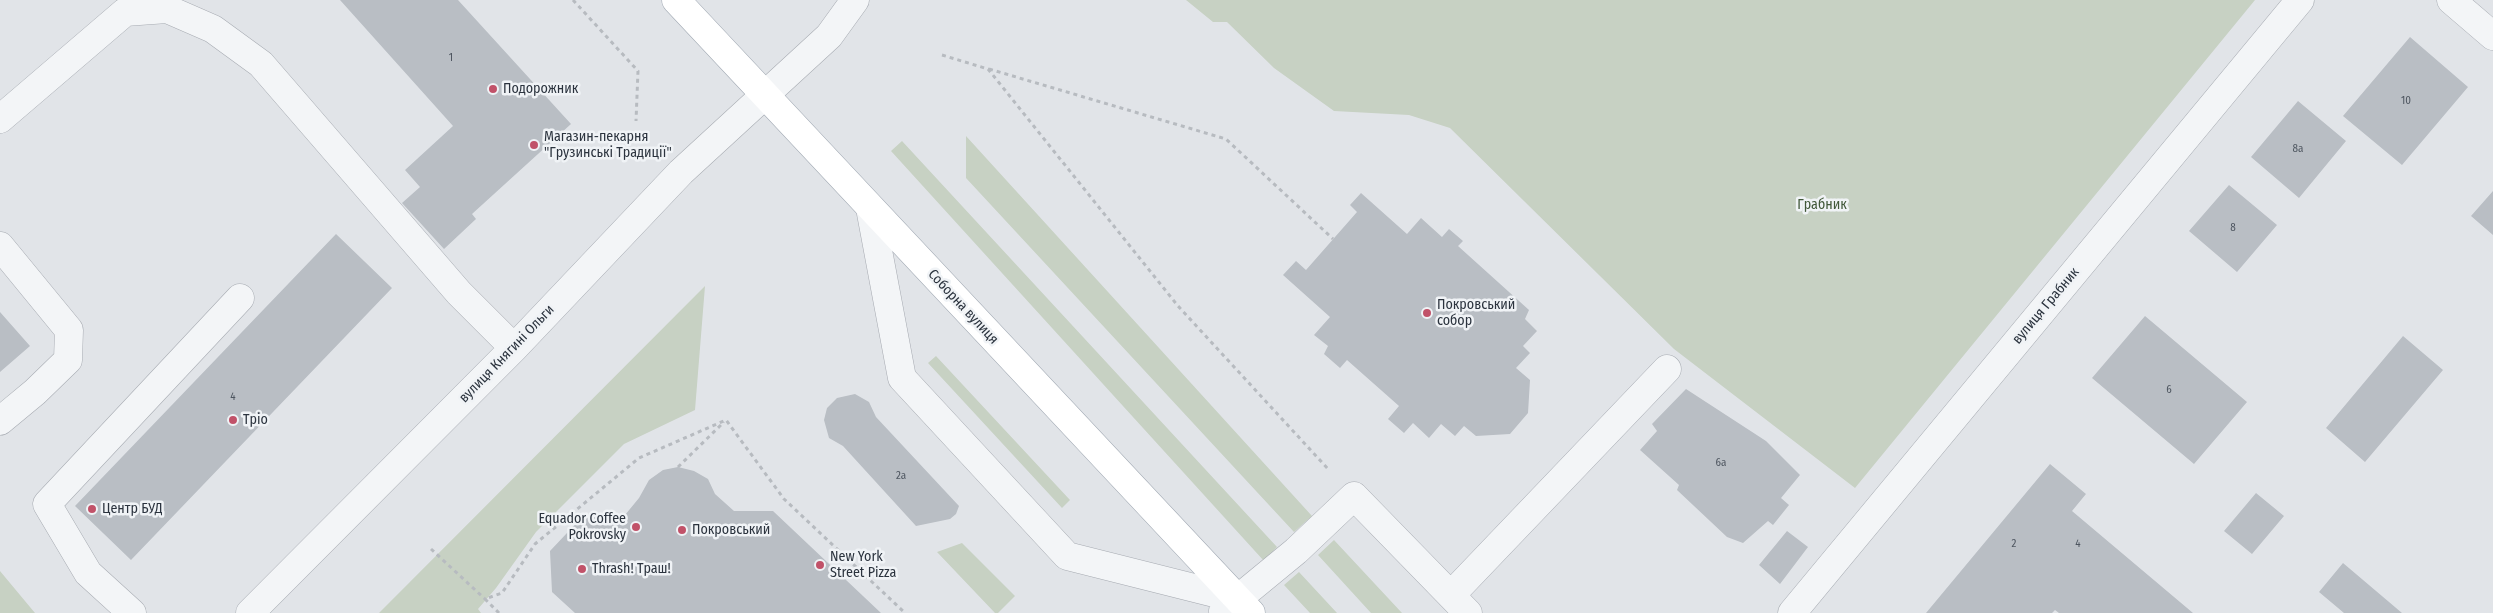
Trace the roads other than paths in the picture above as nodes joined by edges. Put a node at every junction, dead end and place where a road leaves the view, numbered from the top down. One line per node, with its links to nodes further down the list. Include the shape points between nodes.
1 (676, 0): 6 (main road, Соборна вулиця)
2 (855, 0): 6 (street, вулиця Княгині Ольги, via 829,36)
3 (2300, 0): 18 (street, вулиця Грабник)
4 (2452, 0): 5 (street)
5 (2493, 36)
6 (764, 96): 8 (main road, Соборна вулиця); 11 (street, вулиця Княгині Ольги, via 681,172)
7 (0, 119): 11 (street, via 125,12 167,10 213,29 261,64 459,293)
8 (870, 208): 15 (main road, Соборна вулиця); 15 (street, via 902,378 1067,556)
9 (0, 246): 13 (street, via 69,330 68,360)
10 (240, 298): 16 (street, via 47,504 88,573)
11 (514, 348): 17 (street, вулиця Княгині Ольги)
12 (1667, 369): 14 (street)
13 (0, 421)
14 (1459, 604): 15 (street, via 1354,496)
15 (1237, 608)
16 (132, 613)
17 (250, 613)
18 (1792, 613)

